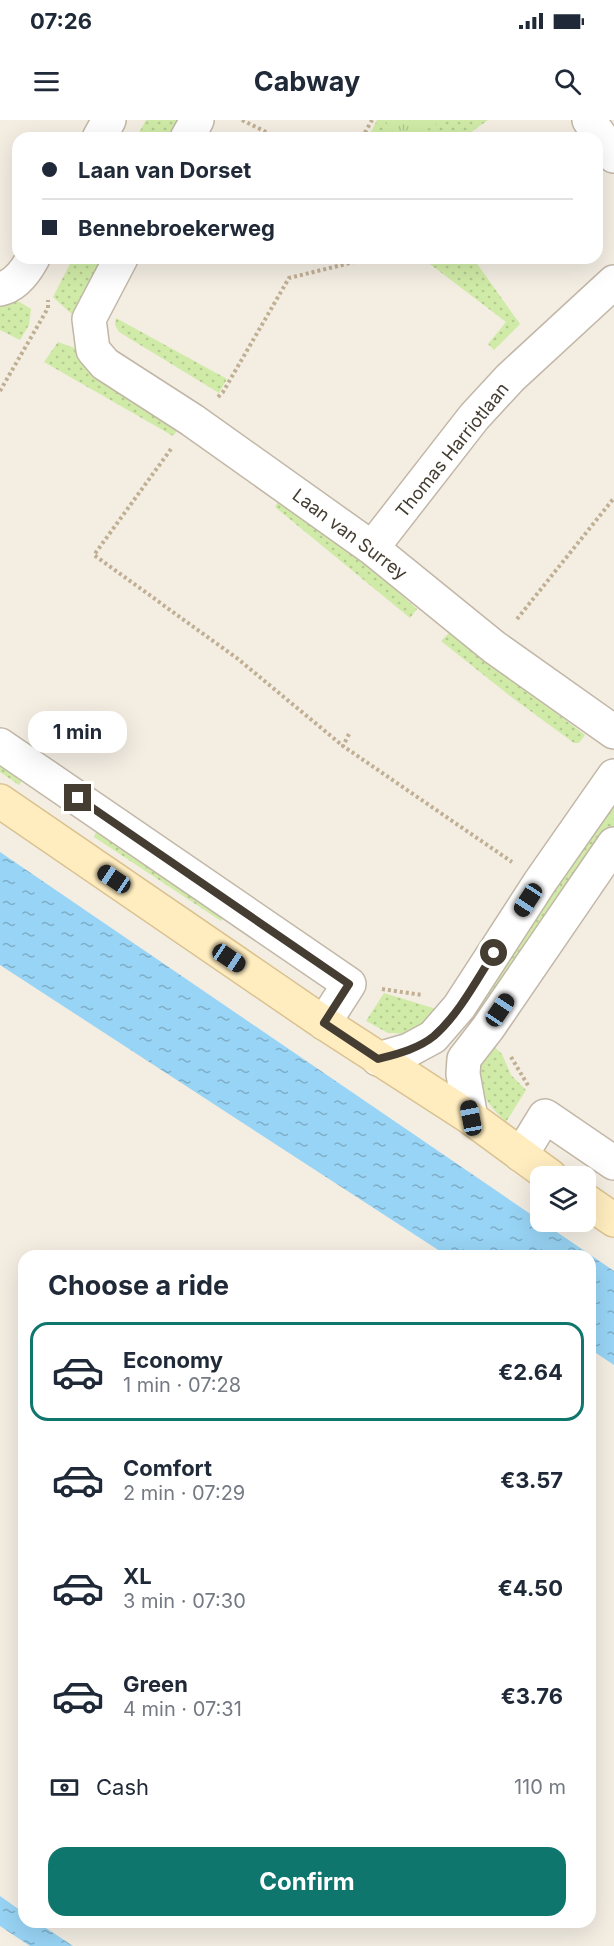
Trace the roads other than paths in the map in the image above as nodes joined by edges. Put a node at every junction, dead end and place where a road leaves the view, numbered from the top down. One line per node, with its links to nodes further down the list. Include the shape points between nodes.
1 (603, 140): 2 (street)
2 (614, 156)
3 (30, 264): 6 (street)
4 (118, 264): 7 (street, Laan van Surrey, via 90,319 93,350 105,364 192,420)
5 (614, 282): 7 (street, Thomas Harriotlaan, via 516,372 474,417)
6 (3, 288)
7 (372, 549): 8 (street, Laan van Surrey, via 494,647)
8 (614, 732)
9 (0, 745): 13 (street, via 349,984)
10 (614, 776): 14 (street, via 459,1007 433,1037 409,1050)
11 (0, 801): 13 (street)
12 (614, 844): 15 (street, via 464,1059)
13 (324, 1023): 14 (street)
14 (378, 1059): 15 (street)
15 (471, 1118): 16 (street)
16 (521, 1155): 17 (street, via 545,1116); 18 (street)
17 (614, 1163)
18 (536, 1166)
19 (596, 1208): 20 (street)
20 (614, 1220)

